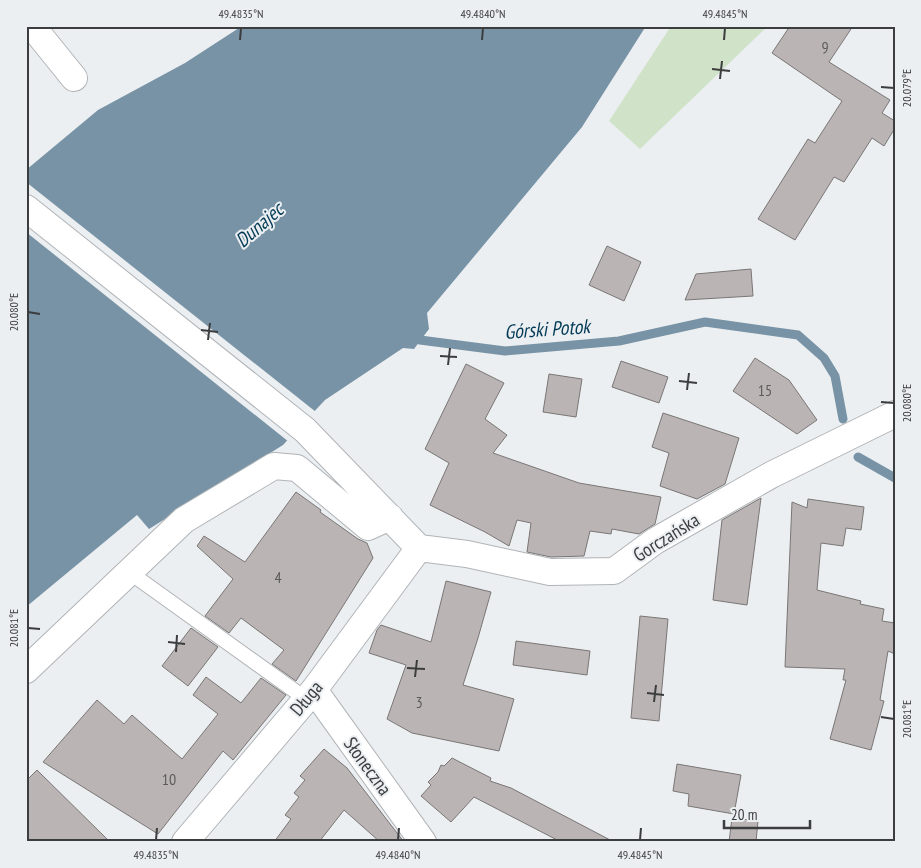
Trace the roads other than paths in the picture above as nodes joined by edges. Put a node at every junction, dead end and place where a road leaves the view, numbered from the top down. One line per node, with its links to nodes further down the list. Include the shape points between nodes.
1 (32, 26): 2 (street)
2 (74, 78)
3 (26, 208): 5 (street, via 304,430)
4 (895, 414): 6 (street, Gorczańska, via 771,475 655,541 614,571 550,572 467,554)
5 (390, 517): 6 (street); 7 (street, via 368,527 297,468 274,466 184,520)
6 (419, 548): 9 (street, Długa)
7 (129, 572): 8 (street); 9 (lane)
8 (26, 670)
9 (310, 694): 10 (street, Długa); 11 (street, Słoneczna)
10 (184, 842)
11 (423, 842)

